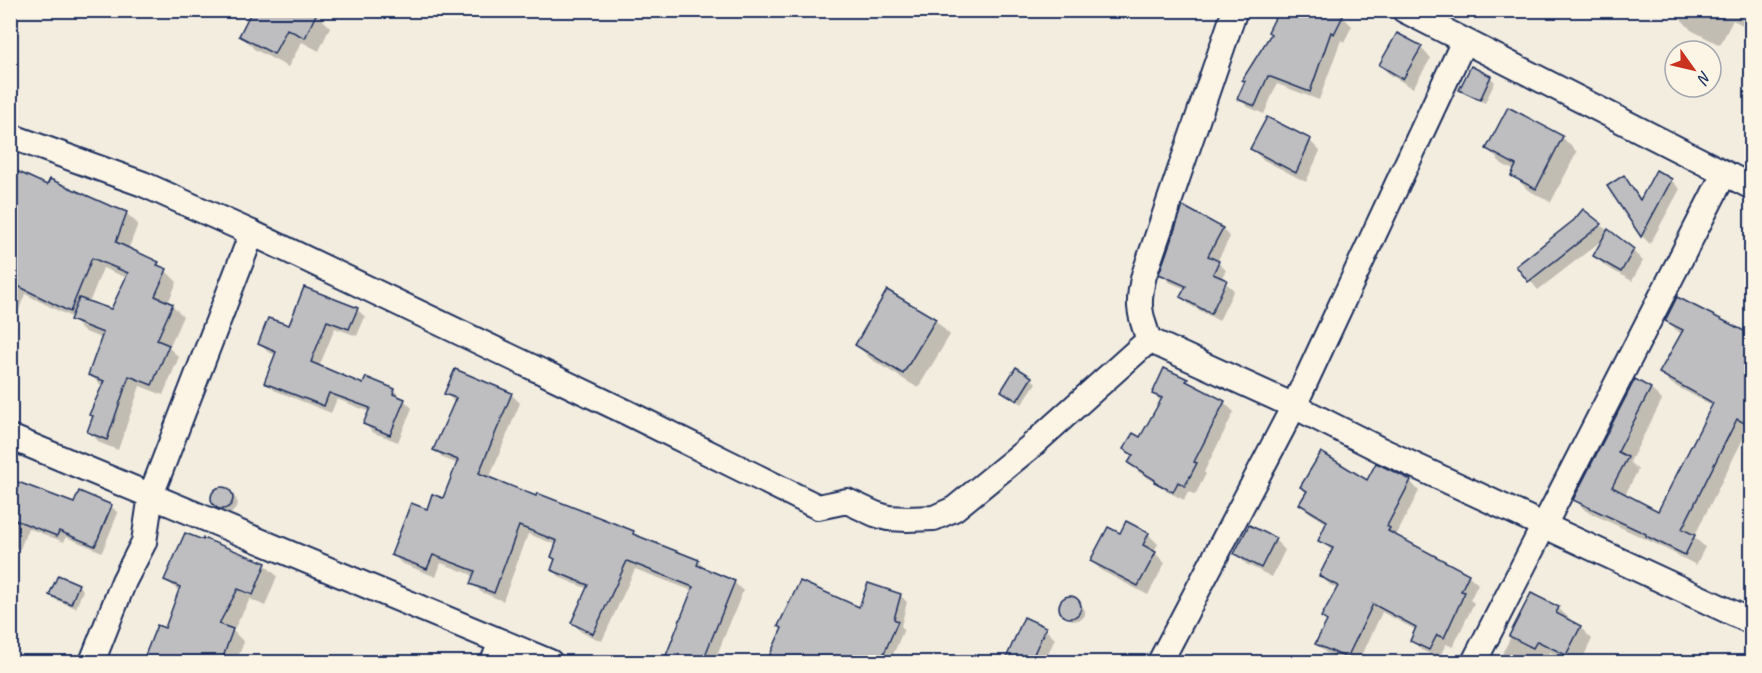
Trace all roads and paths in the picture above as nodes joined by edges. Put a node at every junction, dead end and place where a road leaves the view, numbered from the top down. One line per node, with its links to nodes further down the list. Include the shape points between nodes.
1 (1235, 10): 8 (street, via 1139,294 1140,315)
2 (1404, 10): 3 (street)
3 (1464, 41): 5 (street); 9 (street)
4 (10, 136): 7 (street, via 142,184)
5 (1724, 174): 6 (street); 12 (street)
6 (1752, 187)
7 (252, 233): 8 (street, via 819,507 847,501 888,518 934,518 954,509); 11 (street)
8 (1149, 340): 9 (street)
9 (1294, 406): 12 (street); 17 (street)
10 (10, 437): 11 (street)
11 (151, 495): 14 (street); 15 (street, via 144,542)
12 (1544, 525): 13 (street); 18 (street)
13 (1752, 622)
14 (497, 652): 16 (street)
15 (92, 663)
16 (550, 663)
17 (1160, 663)
18 (1474, 663)

